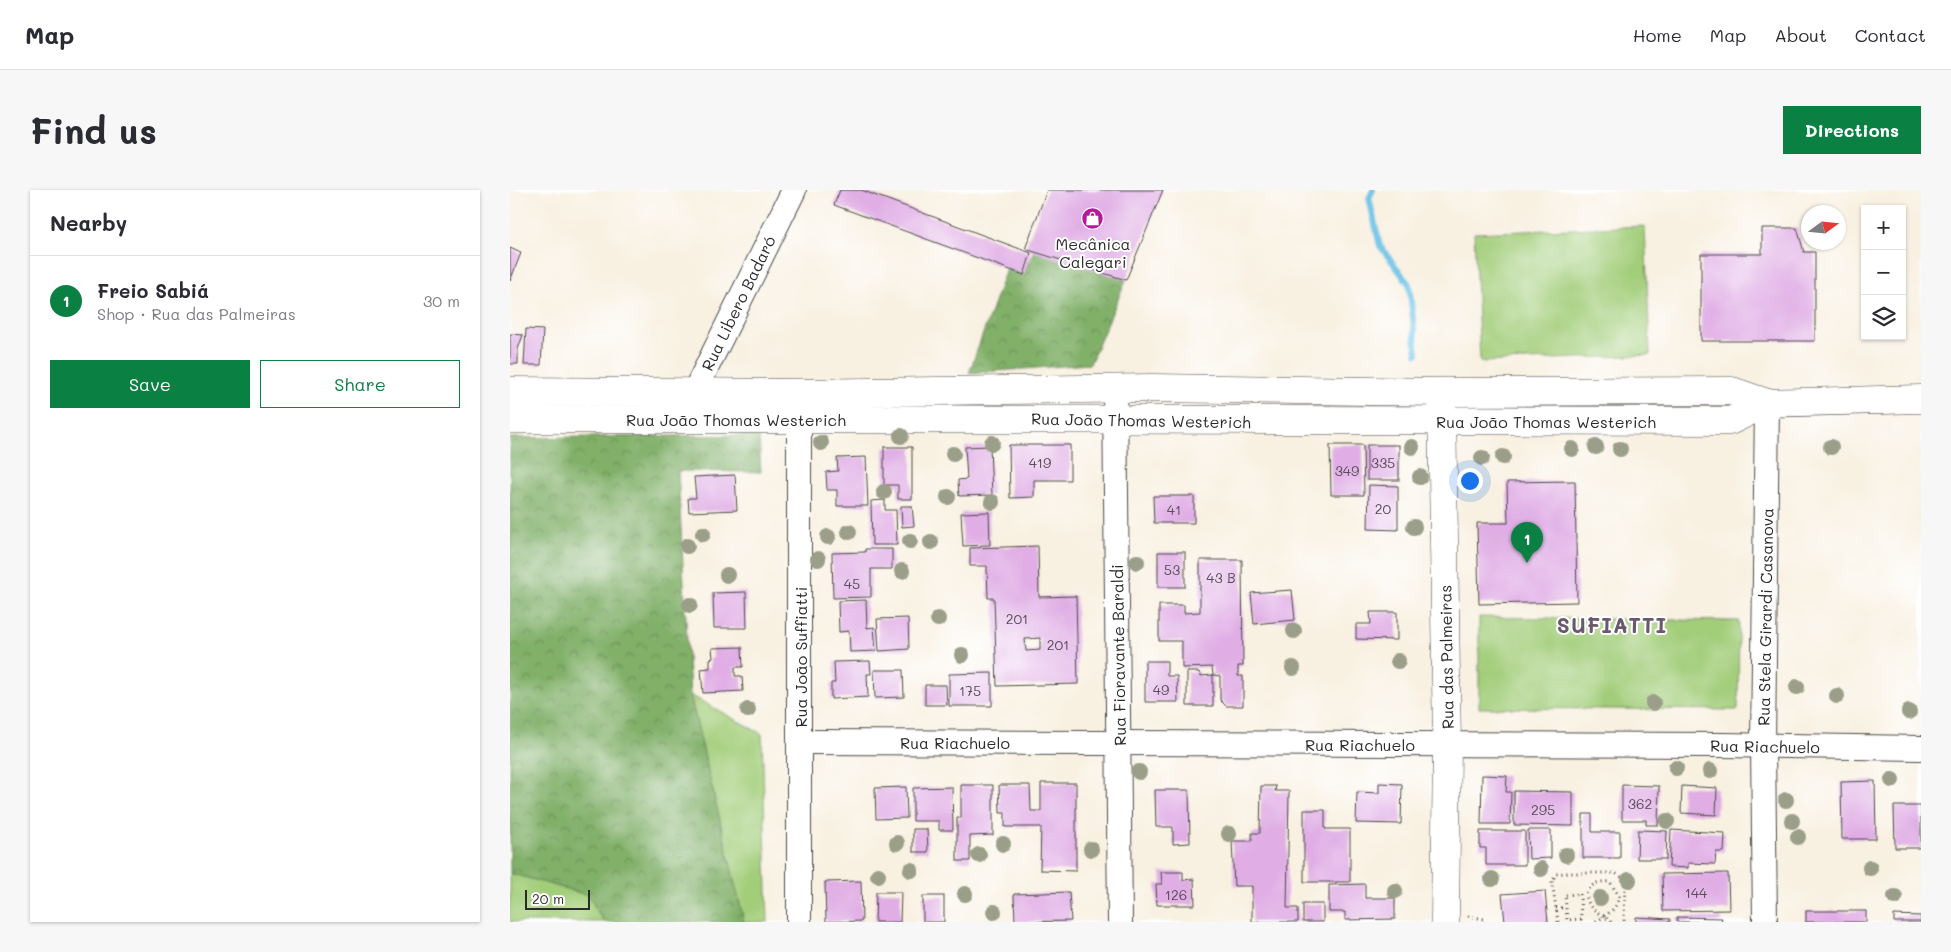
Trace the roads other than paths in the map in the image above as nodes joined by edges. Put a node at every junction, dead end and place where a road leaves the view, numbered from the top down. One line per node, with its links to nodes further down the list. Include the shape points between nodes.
1 (794, 190): 11 (street, Rua Libero Badaró)
2 (1115, 388): 3 (street, Rua João Thomas Westerich); 4 (street, Rua João Thomas Westerich); 13 (street, Rua Fioravante Baraldi)
3 (1270, 389): 8 (street, Rua João Thomas Westerich); 18 (street)
4 (934, 390): 12 (street, Rua João Thomas Westerich); 16 (street)
5 (510, 391): 6 (street, Rua João Thomas Westerich)
6 (542, 391): 11 (street, Rua João Thomas Westerich); 15 (street)
7 (1589, 391): 8 (street, Rua João Thomas Westerich); 10 (street, Rua João Thomas Westerich, via 1732,391); 17 (street)
8 (1441, 392): 19 (street, Rua das Palmeiras)
9 (1921, 399): 10 (street, Rua João Thomas Westerich)
10 (1767, 403): 17 (street, Rua João Thomas Westerich, via 1730,421); 23 (street, Rua Stela Girardi Casanova)
11 (694, 406): 12 (street, Rua João Thomas Westerich); 15 (street, Rua João Thomas Westerich)
12 (799, 406): 16 (street, Rua João Thomas Westerich); 20 (street, Rua João Suffiatti)
13 (1116, 418): 16 (street, Rua João Thomas Westerich); 18 (street, Rua João Thomas Westerich); 21 (street, Rua Fioravante Baraldi)
14 (510, 419): 15 (street, Rua João Thomas Westerich)
15 (541, 419)
16 (935, 419)
17 (1589, 421): 19 (street, Rua João Thomas Westerich)
18 (1270, 422): 19 (street, Rua João Thomas Westerich)
19 (1442, 422): 22 (street, Rua das Palmeiras)
20 (800, 742): 21 (street, Rua Riachuelo); 25 (street, Rua João Suffiatti)
21 (1120, 742): 22 (street, Rua Riachuelo); 26 (street, Rua Fioravante Baraldi)
22 (1447, 745): 23 (street, Rua Riachuelo); 27 (street, Rua das Palmeiras)
23 (1764, 745): 24 (street, Rua Riachuelo); 28 (street, Rua Stela Girardi Casanova)
24 (1921, 748)
25 (799, 922)
26 (1120, 922)
27 (1445, 922)
28 (1765, 922)

